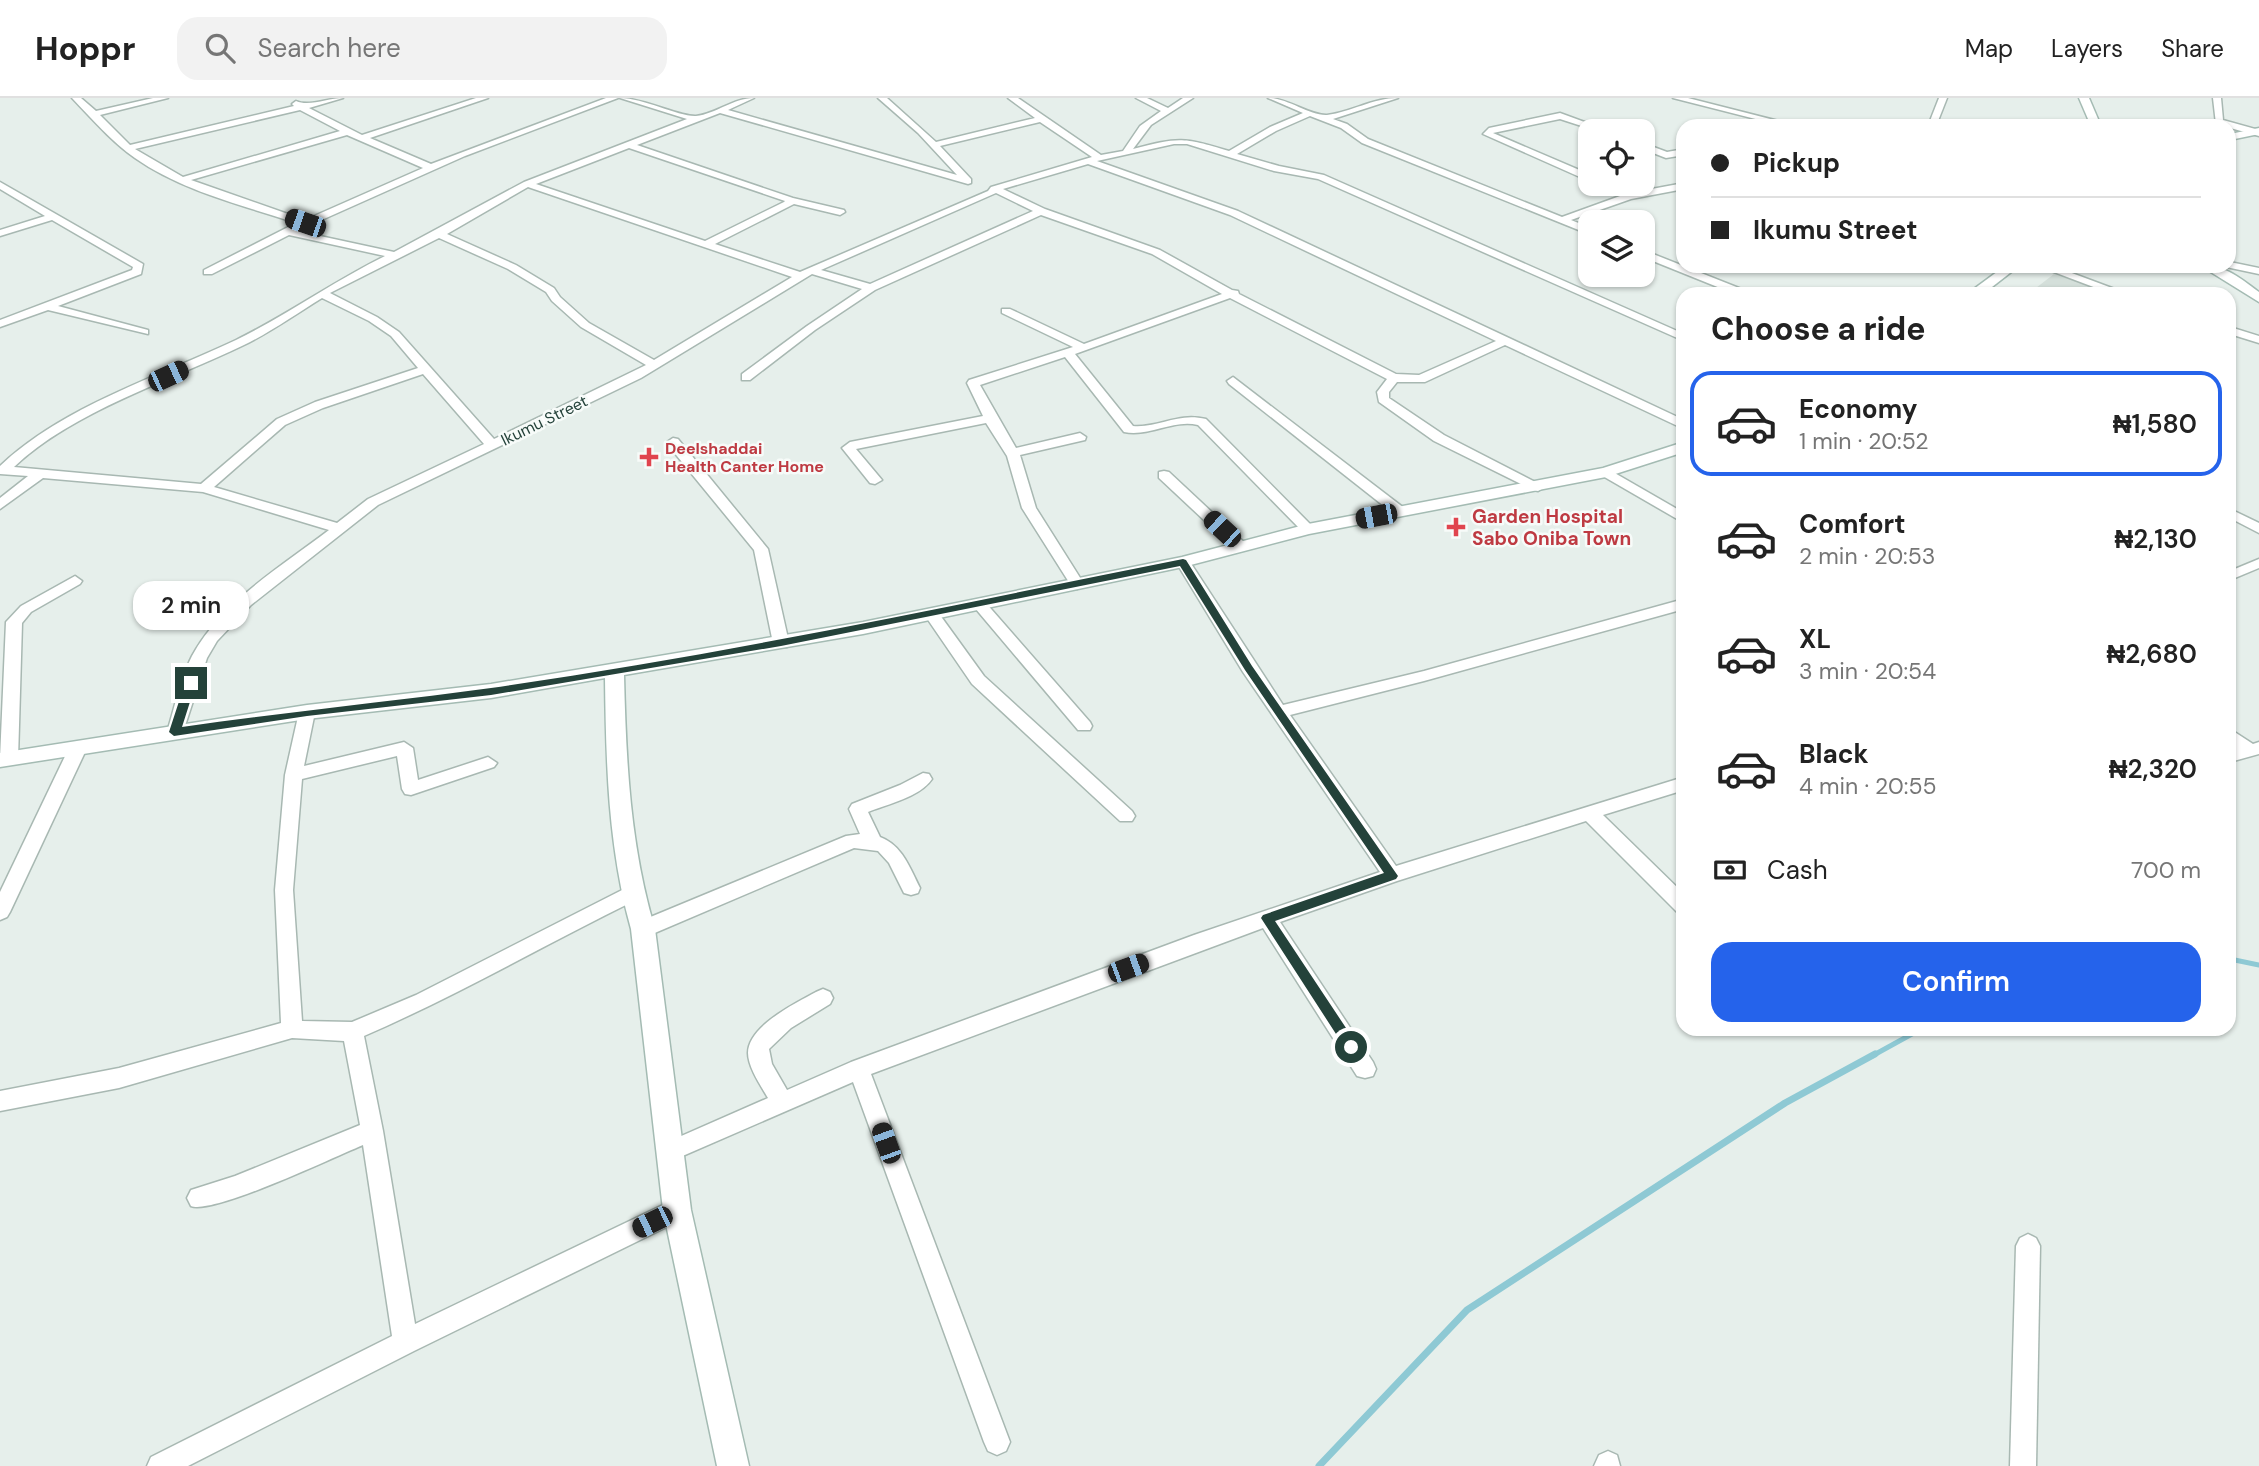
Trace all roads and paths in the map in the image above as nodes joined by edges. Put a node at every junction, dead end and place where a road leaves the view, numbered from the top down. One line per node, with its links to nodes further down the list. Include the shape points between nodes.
1 (76, 98): 24 (street)
2 (164, 98): 24 (street)
3 (282, 98): 20 (street)
4 (339, 98): 20 (street)
5 (484, 98): 38 (street)
6 (614, 98): 47 (street)
7 (624, 98): 27 (street)
8 (750, 98): 22 (street)
9 (882, 98): 39 (street)
10 (1012, 98): 28 (street)
11 (1140, 98): 23 (street)
12 (1189, 98): 23 (street)
13 (1272, 98): 25 (street)
14 (1394, 98): 26 (street)
15 (1677, 98): 21 (street)
16 (1728, 98): 21 (street)
17 (1943, 98): 30 (street)
18 (2084, 98): 31 (main road)
19 (2217, 98): 32 (street)
20 (302, 107): 35 (street); 41 (street)
21 (1711, 107): 29 (street)
22 (720, 110): 27 (street); 50 (street)
23 (1168, 111): 43 (street, via 1139,128)
24 (97, 113): 41 (street, via 107,130)
25 (1310, 113): 26 (street); 45 (street)
26 (1325, 118): 61 (street, via 1370,142)
27 (695, 119): 40 (street)
28 (1040, 119): 39 (street); 46 (street)
29 (1763, 119)
30 (1935, 119)
31 (2093, 119)
32 (2219, 119)
33 (1578, 122): 48 (street, via 1560,116 1487,134)
34 (2236, 126): 36 (street)
35 (348, 132): 38 (street); 49 (street)
36 (2258, 132): 37 (main road)
37 (2236, 136)
38 (362, 138): 47 (street)
39 (933, 145): 50 (street)
40 (632, 146): 51 (street); 57 (street)
41 (129, 148): 49 (street)
42 (1655, 151): 44 (street)
43 (1126, 153): 45 (street, Ikumu Street, via 1181,140); 46 (street, Ikumu Street)
44 (1676, 153)
45 (1230, 154): 91 (street, Ikumu Street, via 1329,180)
46 (1093, 159): 54 (street, Ikumu Street); 92 (street, via 1234,214)
47 (431, 168): 62 (street)
48 (1578, 173)
49 (185, 179): 62 (street)
50 (968, 181): 54 (street)
51 (527, 184): 66 (street); 67 (street)
52 (0, 185): 60 (street)
53 (1676, 187): 55 (street)
54 (992, 191): 58 (street); 74 (street, Ikumu Street)
55 (1655, 191)
56 (1629, 196): 61 (street)
57 (790, 200): 59 (street); 67 (street)
58 (1041, 211): 82 (street); 83 (street, via 1156,252)
59 (840, 212)
60 (54, 216): 65 (street); 86 (street, via 139,266 137,272)
61 (1562, 220): 63 (street)
62 (305, 223): 64 (street)
63 (1578, 227)
64 (289, 232): 68 (street); 73 (street)
65 (0, 233)
66 (439, 234): 68 (street); 96 (street, via 550,290 585,325)
67 (704, 245): 74 (street)
68 (395, 255): 84 (street)
69 (1655, 258): 70 (street)
70 (1676, 266)
71 (2236, 269): 72 (street)
72 (2259, 271)
73 (208, 272)
74 (806, 273): 82 (street); 96 (street, Ikumu Street)
75 (1693, 273): 79 (street)
76 (2002, 273): 80 (main road)
77 (2063, 273): 81 (street)
78 (2231, 273): 85 (main road)
79 (1728, 287)
80 (1984, 287)
81 (2102, 287)
82 (871, 288): 98 (street)
83 (1234, 293): 94 (street); 99 (street, via 1283,323)
84 (322, 295): 97 (street, via 373,318 395,334); 108 (street, via 243,341 67,422)
85 (2259, 298)
86 (45, 306): 88 (street); 89 (street)
87 (1006, 311): 94 (street)
88 (2, 322)
89 (144, 332)
90 (2236, 332): 93 (street)
91 (1676, 334)
92 (1507, 340): 99 (street, via 1421,379); 102 (street)
93 (2259, 340)
94 (1083, 348): 95 (street)
95 (1068, 353): 101 (street, via 973,383); 120 (street, via 1129,429 1199,421)
96 (655, 365): 105 (street, Ikumu Street)
97 (426, 369): 105 (street); 114 (street, via 281,422)
98 (746, 377)
99 (1394, 378): 113 (street, via 1383,392 1391,406 1439,438)
100 (1233, 382): 116 (street)
101 (990, 418): 107 (street); 112 (street, via 850,446)
102 (1676, 421)
103 (1080, 437): 107 (street)
104 (673, 442): 131 (street, via 761,549)
105 (492, 445): 119 (street, Ikumu Street, via 400,486)
106 (1676, 450): 110 (main road)
107 (1012, 453): 127 (street, via 1029,508)
108 (1, 470): 109 (street)
109 (41, 472): 114 (street); 115 (street)
110 (1606, 472): 113 (main road); 117 (street)
111 (1164, 475): 122 (street)
112 (875, 480)
113 (1538, 487): 116 (main road)
114 (204, 488): 119 (street)
115 (0, 505)
116 (1398, 511): 120 (main road)
117 (1676, 514)
118 (2236, 516): 121 (street)
119 (339, 528): 136 (street, Ikumu Street, via 246,601 211,638 199,658)
120 (1308, 529): 122 (main road)
121 (2259, 529)
122 (1241, 547): 123 (main road)
123 (1183, 562): 127 (main road); 134 (street)
124 (2259, 563): 125 (street)
125 (2236, 573)
126 (75, 581): 141 (street, via 26,609 14,622)
127 (1077, 584): 128 (main road)
128 (980, 605): 130 (main road); 135 (street)
129 (1676, 606): 134 (street)
130 (932, 614): 131 (main road); 147 (street, via 978,680)
131 (781, 643): 132 (main road)
132 (614, 669): 133 (main road, via 491,691); 151 (main road, via 616,788)
133 (307, 712): 136 (main road); 143 (street)
134 (1279, 712): 149 (street)
135 (1084, 726)
136 (174, 732): 139 (main road)
137 (2236, 738): 138 (street)
138 (2255, 749): 140 (street)
139 (78, 750): 141 (main road); 153 (street)
140 (2236, 754)
141 (4, 760)
142 (488, 764): 143 (street, via 411,789 404,748)
143 (294, 775): 157 (street, via 284,890)
144 (923, 779): 148 (street, via 858,809)
145 (1676, 786): 146 (street)
146 (1588, 813): 149 (street); 152 (street)
147 (1126, 816)
148 (872, 840): 150 (street, via 885,845); 155 (street, via 852,841)
149 (1392, 876): 154 (street)
150 (911, 888)
151 (631, 894): 155 (main road); 158 (street, via 423,1001)
152 (1676, 899)
153 (0, 912)
154 (1267, 918): 159 (street); 160 (street)
155 (643, 929): 164 (main road)
156 (824, 998): 162 (street, via 783,1023 760,1044 758,1054)
157 (292, 1029): 158 (street); 161 (street, via 119,1078)
158 (353, 1031): 163 (street)
159 (859, 1069): 162 (street); 169 (street)
160 (1365, 1069)
161 (0, 1101)
162 (783, 1104): 164 (street)
163 (372, 1131): 165 (street, via 236,1188); 168 (street)
164 (671, 1151): 166 (main road)
165 (200, 1198)
166 (677, 1210): 168 (street); 171 (main road)
167 (2028, 1247): 172 (street)
168 (405, 1342): 170 (street)
169 (997, 1442)
170 (160, 1466)
171 (733, 1466)
172 (2023, 1466)

